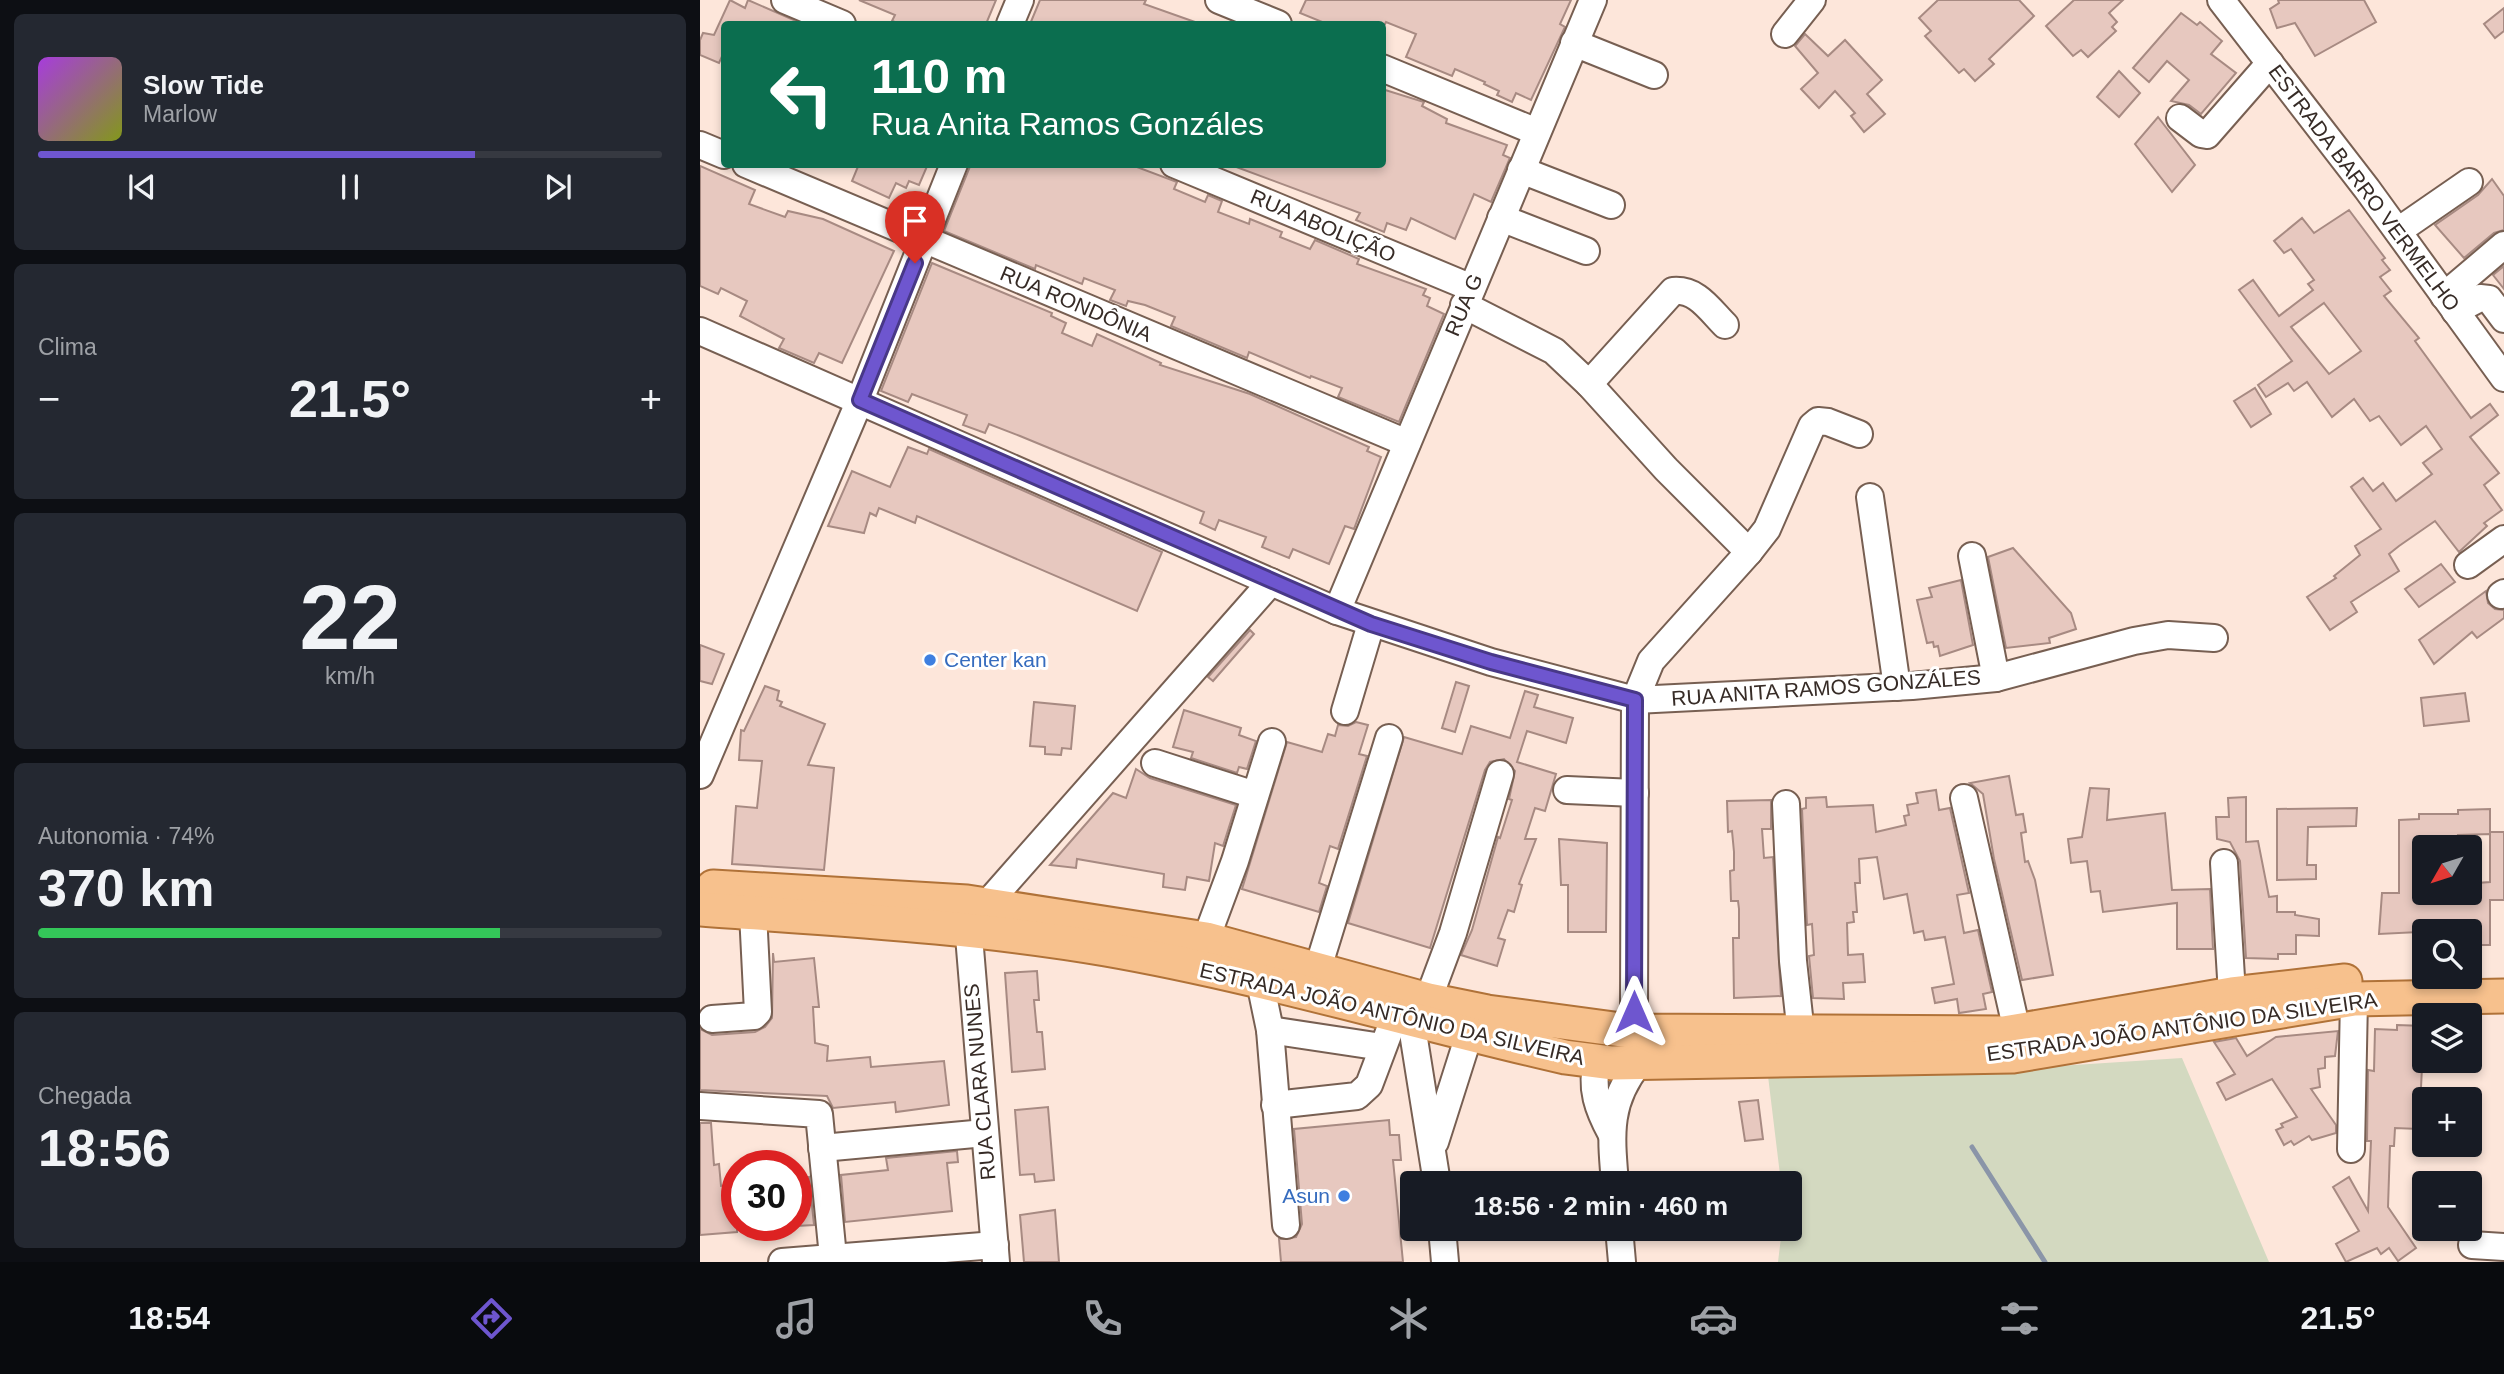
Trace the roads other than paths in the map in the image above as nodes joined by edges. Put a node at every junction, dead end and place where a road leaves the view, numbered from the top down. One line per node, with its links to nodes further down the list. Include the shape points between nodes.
1 (785, 0): 7 (street)
2 (1020, 0): 8 (street)
3 (1219, 0): 9 (street)
4 (1592, 0): 11 (street, RUA G)
5 (1812, 0): 10 (street)
6 (2221, 0): 12 (street, ESTRADA BARRO VERMELHO)
7 (835, 21)
8 (1011, 21)
9 (1271, 21)
10 (1785, 34)
11 (1574, 43): 14 (street); 16 (street, RUA G)
12 (2270, 63): 15 (street, via 2207,135); 26 (street, ESTRADA BARRO VERMELHO)
13 (1386, 70): 16 (street)
14 (1654, 75)
15 (2180, 118)
16 (1537, 132): 22 (street, RUA G)
17 (700, 145): 18 (street)
18 (721, 154)
19 (755, 168): 27 (street, RUA RONDÔNIA)
20 (952, 168): 27 (street)
21 (1183, 168): 30 (street, RUA ABOLIÇÃO)
22 (1521, 170): 24 (street); 25 (street, RUA G)
23 (2469, 181): 26 (street)
24 (1611, 205)
25 (1501, 218): 29 (street); 30 (street, RUA G)
26 (2398, 231): 31 (street, ESTRADA BARRO VERMELHO)
27 (924, 240): 37 (street); 39 (street, RUA RONDÔNIA)
28 (2504, 245): 31 (street)
29 (1586, 251)
30 (1468, 297): 36 (street, RUA ABOLIÇÃO, via 1553,351); 39 (street, RUA G)
31 (2450, 303): 32 (street, via 2489,299); 35 (street, ESTRADA BARRO VERMELHO)
32 (2504, 319)
33 (1725, 325): 36 (street, via 1696,295 1673,291)
34 (700, 331): 37 (street, RUA ANITA RAMOS GONZÁLES)
35 (2504, 376)
36 (1589, 384): 42 (street, RUA ABOLIÇÃO)
37 (860, 400): 45 (street, RUA ANITA RAMOS GONZÁLES); 57 (street)
38 (1859, 434): 42 (street, via 1828,422 1812,426 1768,529)
39 (1407, 443): 46 (street, RUA G)
40 (1870, 497): 50 (street)
41 (2504, 539): 44 (street)
42 (1749, 552): 51 (street, via 1651,661)
43 (1972, 556): 49 (street)
44 (2468, 565)
45 (1271, 582): 46 (street, RUA ANITA RAMOS GONZÁLES); 66 (street)
46 (1338, 611): 47 (street, RUA ANITA RAMOS GONZÁLES)
47 (1371, 624): 51 (street, RUA ANITA RAMOS GONZÁLES); 52 (street)
48 (2214, 638): 49 (street, RUA ANITA RAMOS GONZÁLES, via 2168,635)
49 (1996, 678): 50 (street, RUA ANITA RAMOS GONZÁLES)
50 (1897, 687): 51 (street, RUA ANITA RAMOS GONZÁLES)
51 (1635, 700): 59 (street)
52 (1345, 711)
53 (1389, 738): 69 (street)
54 (1272, 742): 60 (street)
55 (1155, 763): 60 (street)
56 (1500, 774): 77 (street, via 1454,933)
57 (700, 775)
58 (1567, 790): 59 (street)
59 (1634, 793): 80 (street, via 1634,1012)
60 (1255, 794): 68 (street)
61 (1964, 798): 81 (street)
62 (1786, 804): 83 (street)
63 (2224, 863): 74 (street)
64 (700, 886): 66 (main road, ESTRADA JOÃO ANTÔNIO DA SILVEIRA)
65 (700, 909): 67 (main road, ESTRADA JOÃO ANTÔNIO DA SILVEIRA)
66 (973, 912): 67 (main road, ESTRADA JOÃO ANTÔNIO DA SILVEIRA); 68 (main road, ESTRADA JOÃO ANTÔNIO DA SILVEIRA); 73 (main road, ESTRADA JOÃO ANTÔNIO DA SILVEIRA, via 1106,949); 90 (street, RUA CLARA NUNES)
67 (753, 913): 78 (street, via 758,1012)
68 (1206, 939): 69 (main road, ESTRADA JOÃO ANTÔNIO DA SILVEIRA)
69 (1318, 968): 77 (main road, ESTRADA JOÃO ANTÔNIO DA SILVEIRA)
70 (2504, 974): 71 (main road)
71 (2482, 975)
72 (2412, 978): 74 (main road, ESTRADA JOÃO ANTÔNIO DA SILVEIRA, via 2318,982)
73 (1260, 982): 77 (main road, ESTRADA JOÃO ANTÔNIO DA SILVEIRA); 79 (street)
74 (2232, 994): 81 (main road, ESTRADA JOÃO ANTÔNIO DA SILVEIRA)
75 (2504, 996): 76 (main road, ESTRADA JOÃO ANTÔNIO DA SILVEIRA)
76 (2354, 999): 87 (main road, ESTRADA JOÃO ANTÔNIO DA SILVEIRA, via 2013,1056); 94 (street)
77 (1411, 1012): 80 (main road, ESTRADA JOÃO ANTÔNIO DA SILVEIRA); 84 (main road, ESTRADA JOÃO ANTÔNIO DA SILVEIRA); 85 (street); 92 (street)
78 (712, 1019)
79 (1270, 1030): 85 (street); 88 (street)
80 (1629, 1031): 82 (main road, ESTRADA JOÃO ANTÔNIO DA SILVEIRA)
81 (2017, 1031): 83 (main road, ESTRADA JOÃO ANTÔNIO DA SILVEIRA)
82 (1668, 1032): 83 (main road, ESTRADA JOÃO ANTÔNIO DA SILVEIRA); 86 (main road)
83 (1801, 1034)
84 (1469, 1035): 86 (main road, ESTRADA JOÃO ANTÔNIO DA SILVEIRA); 92 (street)
85 (1382, 1047): 88 (street, via 1369,1085 1357,1096)
86 (1598, 1061): 87 (main road, ESTRADA JOÃO ANTÔNIO DA SILVEIRA); 91 (street, via 1595,1088)
87 (1639, 1063): 91 (street, via 1623,1085)
88 (1275, 1105): 97 (street)
89 (700, 1106): 93 (street, via 819,1114)
90 (985, 1133): 93 (street); 102 (street, RUA CLARA NUNES)
91 (1611, 1133): 96 (street)
92 (1433, 1147): 95 (street)
93 (822, 1148): 103 (street)
94 (2351, 1149)
95 (1436, 1171)
96 (1614, 1171)
97 (1286, 1225)
98 (1443, 1241): 105 (street)
99 (1620, 1241): 106 (street)
100 (2472, 1245): 101 (street)
101 (2504, 1247)
102 (995, 1253): 103 (street)
103 (833, 1257): 104 (street)
104 (782, 1262)
105 (1445, 1262)
106 (1622, 1262)

